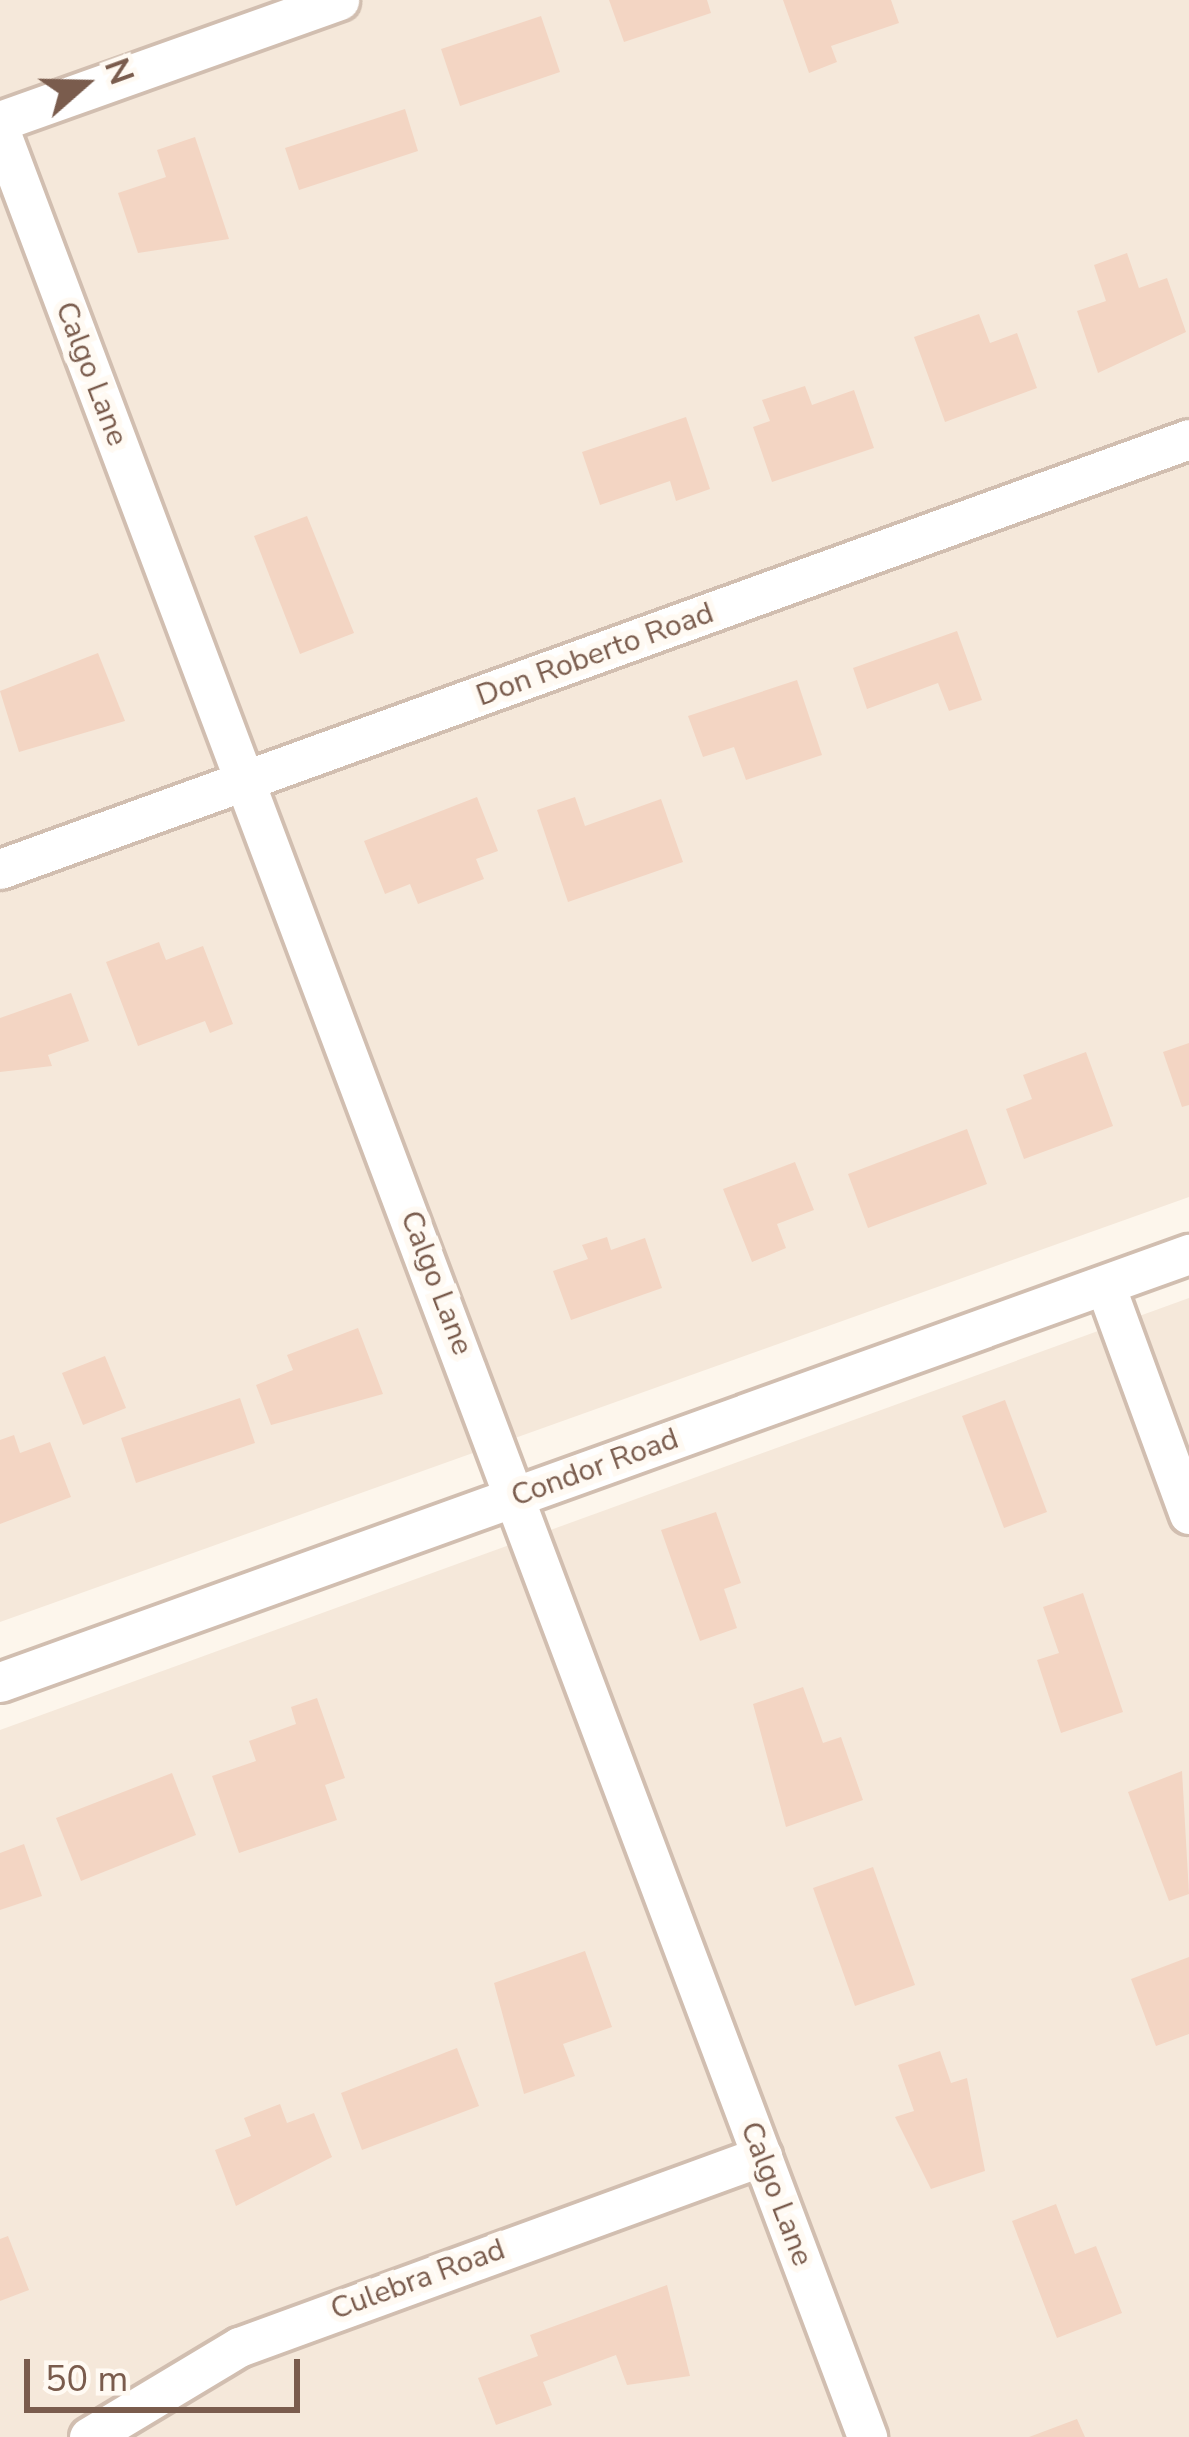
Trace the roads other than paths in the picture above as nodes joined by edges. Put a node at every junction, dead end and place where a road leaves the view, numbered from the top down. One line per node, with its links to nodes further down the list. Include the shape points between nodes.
1 (339, 0): 2 (street)
2 (0, 121)
3 (0, 131): 5 (street, Calgo Lane)
4 (1189, 439): 5 (street, Don Roberto Road)
5 (244, 783): 6 (street, Don Roberto Road); 9 (street, Calgo Lane)
6 (0, 869)
7 (1189, 1254): 8 (street, Condor Road)
8 (1105, 1285): 9 (street, Condor Road); 10 (street)
9 (517, 1496): 11 (street, Condor Road); 12 (street, Calgo Lane)
10 (1189, 1514)
11 (0, 1682)
12 (762, 2156): 13 (street, Culebra Road, via 239,2347); 14 (street, Calgo Lane)
13 (89, 2437)
14 (867, 2437)

